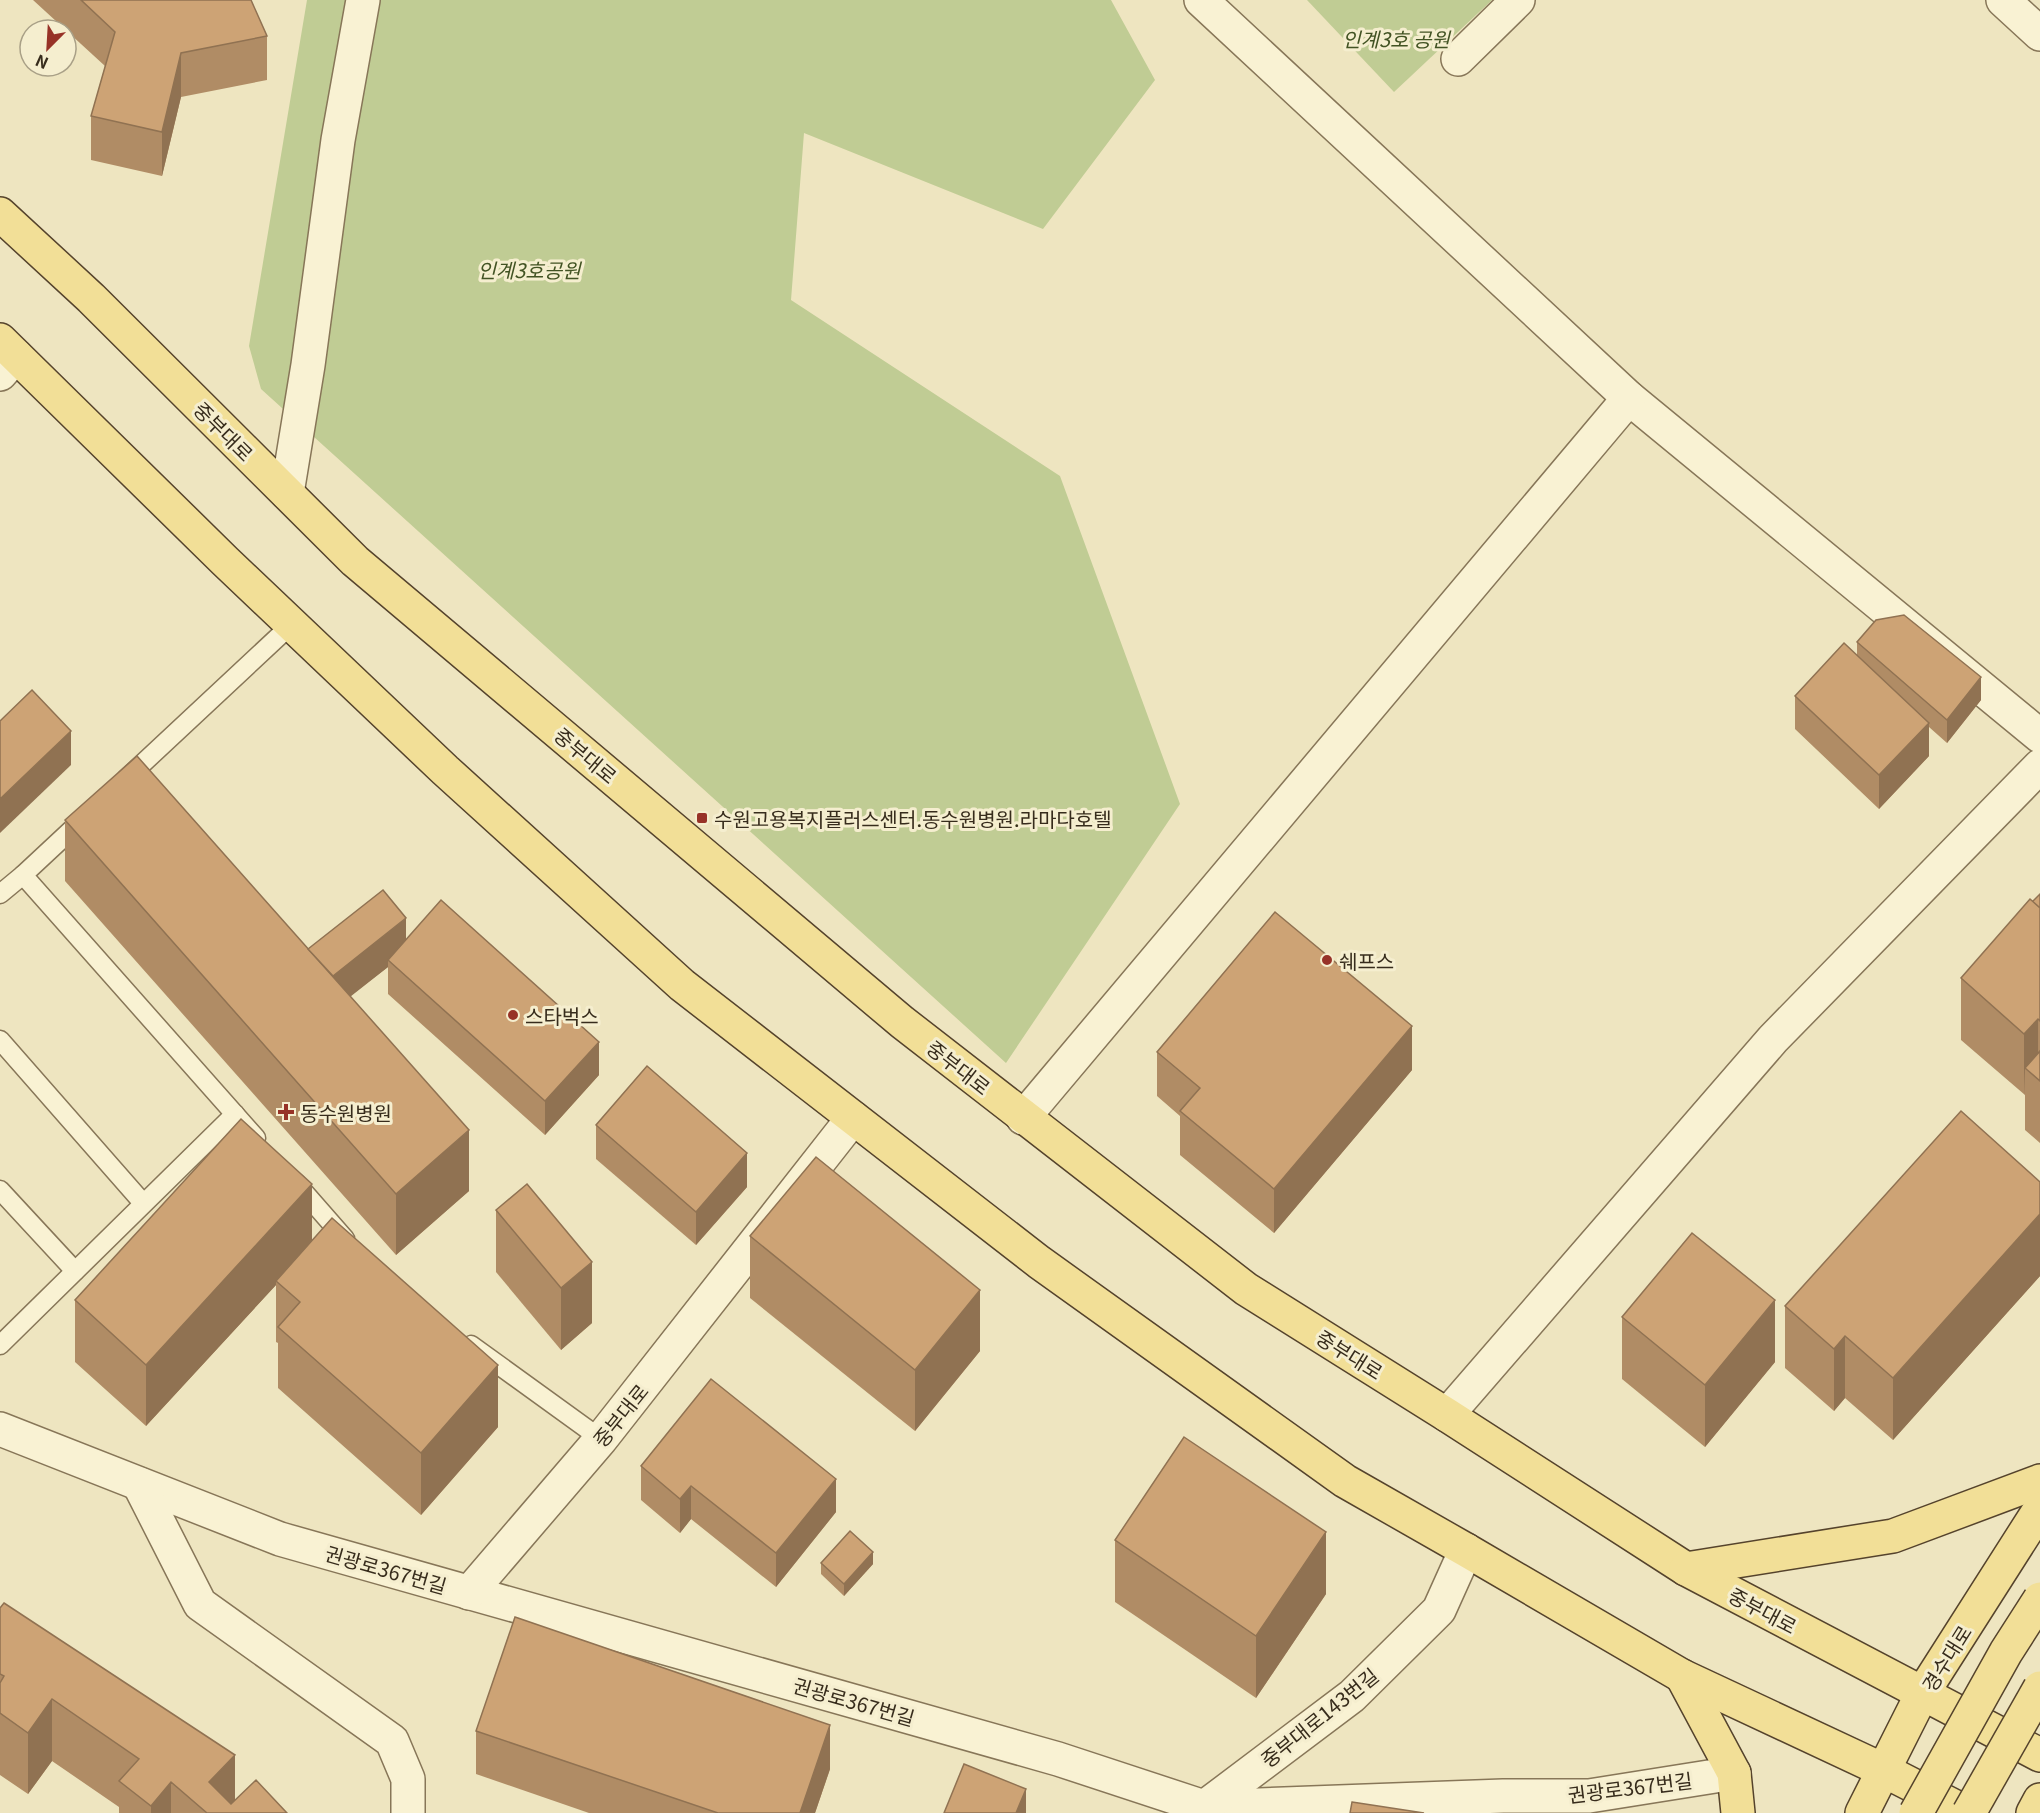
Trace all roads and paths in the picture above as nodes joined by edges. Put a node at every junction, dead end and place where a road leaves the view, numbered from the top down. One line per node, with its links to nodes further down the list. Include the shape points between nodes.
1 (363, 0): 10 (street, via 338,140)
2 (1201, 0): 9 (street)
3 (1518, 0): 6 (street)
4 (2003, 0): 5 (street)
5 (2040, 34)
6 (1458, 59)
7 (0, 213): 10 (main road, 중부대로)
8 (5, 356): 11 (main road)
9 (1629, 398): 12 (street); 21 (street)
10 (287, 493): 21 (main road, 중부대로, via 373,576 902,1022)
11 (292, 624): 14 (lane); 20 (main road, via 682,986)
12 (2040, 736)
13 (2040, 766): 30 (street, via 1773,1039)
14 (110, 794)
15 (92, 810): 16 (lane)
16 (23, 875): 17 (lane); 19 (lane)
17 (0, 894)
18 (0, 1040): 25 (lane)
19 (235, 1114): 22 (lane); 25 (lane)
20 (853, 1118): 32 (street, 중부대로); 36 (main road, via 1039,1262 1345,1481)
21 (1023, 1118): 30 (main road, 중부대로, via 1246,1289)
22 (265, 1148)
23 (288, 1174): 26 (lane)
24 (0, 1190): 27 (lane)
25 (143, 1203): 27 (lane)
26 (357, 1252)
27 (75, 1271): 29 (lane)
28 (456, 1334): 32 (lane)
29 (3, 1337)
30 (1447, 1415): 37 (main road, 중부대로)
31 (0, 1429): 34 (street, 권광로367번길)
32 (601, 1439): 38 (street, 중부대로)
33 (2040, 1481): 37 (main road, via 1893,1536)
34 (139, 1484): 38 (street, 권광로367번길, via 280,1539); 49 (street, via 200,1605 392,1741 408,1779)
35 (2040, 1509): 42 (main road, 경수대로)
36 (1466, 1550): 40 (main road); 48 (street, 중부대로143번길, via 1438,1610 1352,1696)
37 (1686, 1569): 42 (main road, 중부대로)
38 (469, 1593): 48 (street, 권광로367번길, via 1058,1759)
39 (2040, 1599): 52 (main road, bridge)
40 (1682, 1676): 44 (main road); 45 (main road)
41 (2040, 1688): 53 (main road, bridge)
42 (1922, 1694): 43 (main road, 중부대로); 44 (main road, 경수대로)
43 (2040, 1755)
44 (1883, 1770): 51 (main road, 경수대로); 53 (main road)
45 (1734, 1773): 47 (street, 권광로367번길); 50 (main road)
46 (2040, 1800): 54 (main road)
47 (1502, 1805): 48 (street, 권광로367번길)
48 (1201, 1810)
49 (408, 1813)
50 (1738, 1813)
51 (1862, 1813)
52 (1916, 1813)
53 (1968, 1813)
54 (2033, 1813)

